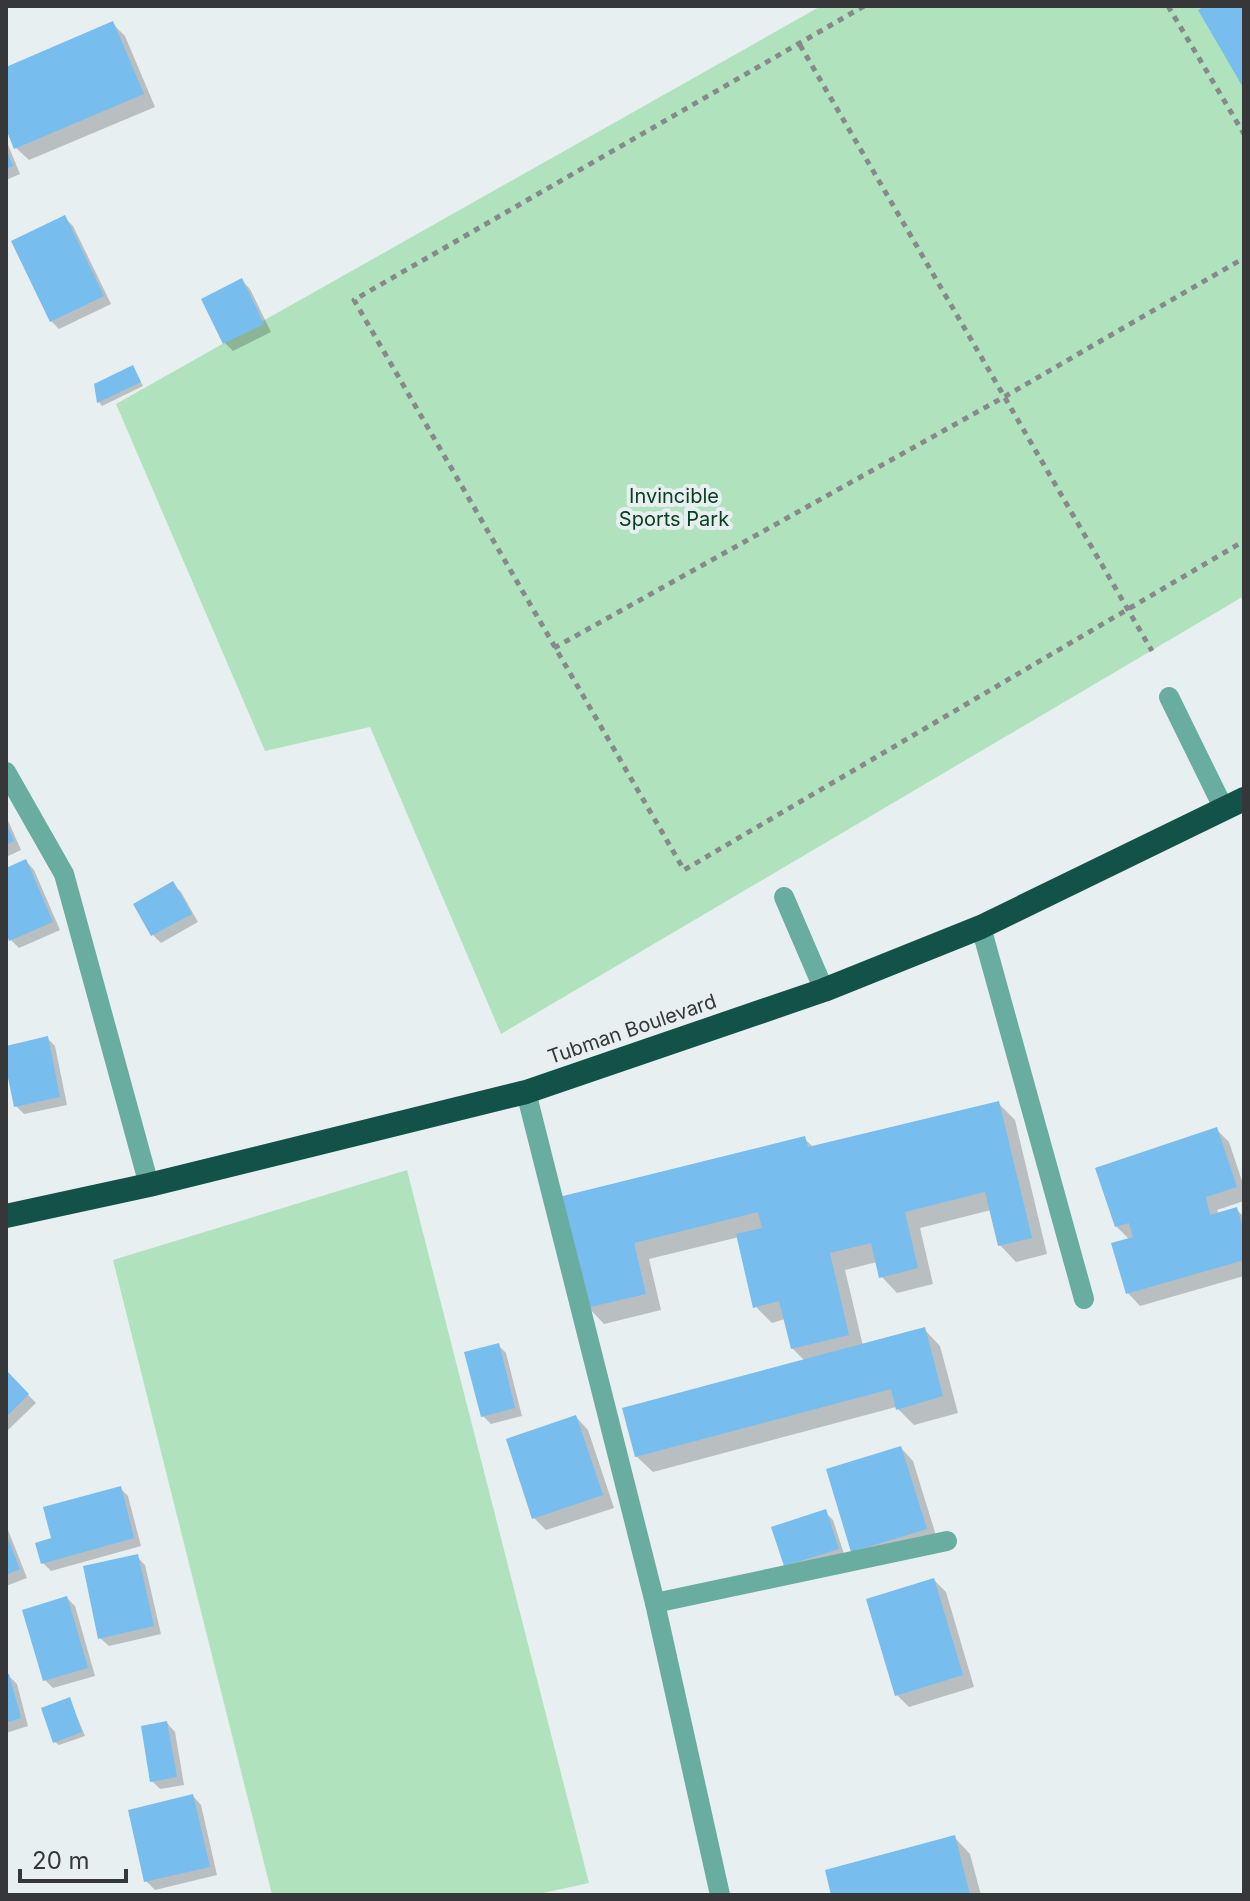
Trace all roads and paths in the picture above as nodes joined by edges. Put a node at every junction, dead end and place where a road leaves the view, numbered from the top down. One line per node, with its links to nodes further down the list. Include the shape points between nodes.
1 (864, 6): 3 (path)
2 (1168, 6): 4 (path)
3 (800, 45): 6 (path); 9 (path, via 354,300)
4 (1244, 134)
5 (1244, 258): 6 (path)
6 (1004, 397): 8 (path); 9 (path)
7 (1244, 541): 8 (path)
8 (1127, 609): 9 (path, via 684,870); 10 (path)
9 (554, 648)
10 (1152, 651)
11 (1169, 697): 13 (street)
12 (6, 772): 18 (street, via 64,874)
13 (1234, 804): 15 (highway, Tubman Boulevard)
14 (784, 897): 16 (street)
15 (981, 927): 16 (highway, Tubman Boulevard); 20 (street)
16 (824, 990): 17 (highway, Tubman Boulevard)
17 (526, 1092): 18 (highway, Tubman Boulevard); 22 (street)
18 (149, 1185): 19 (highway, Tubman Boulevard)
19 (6, 1216)
20 (1084, 1299)
21 (947, 1541): 22 (street)
22 (655, 1603): 23 (street)
23 (720, 1895)

